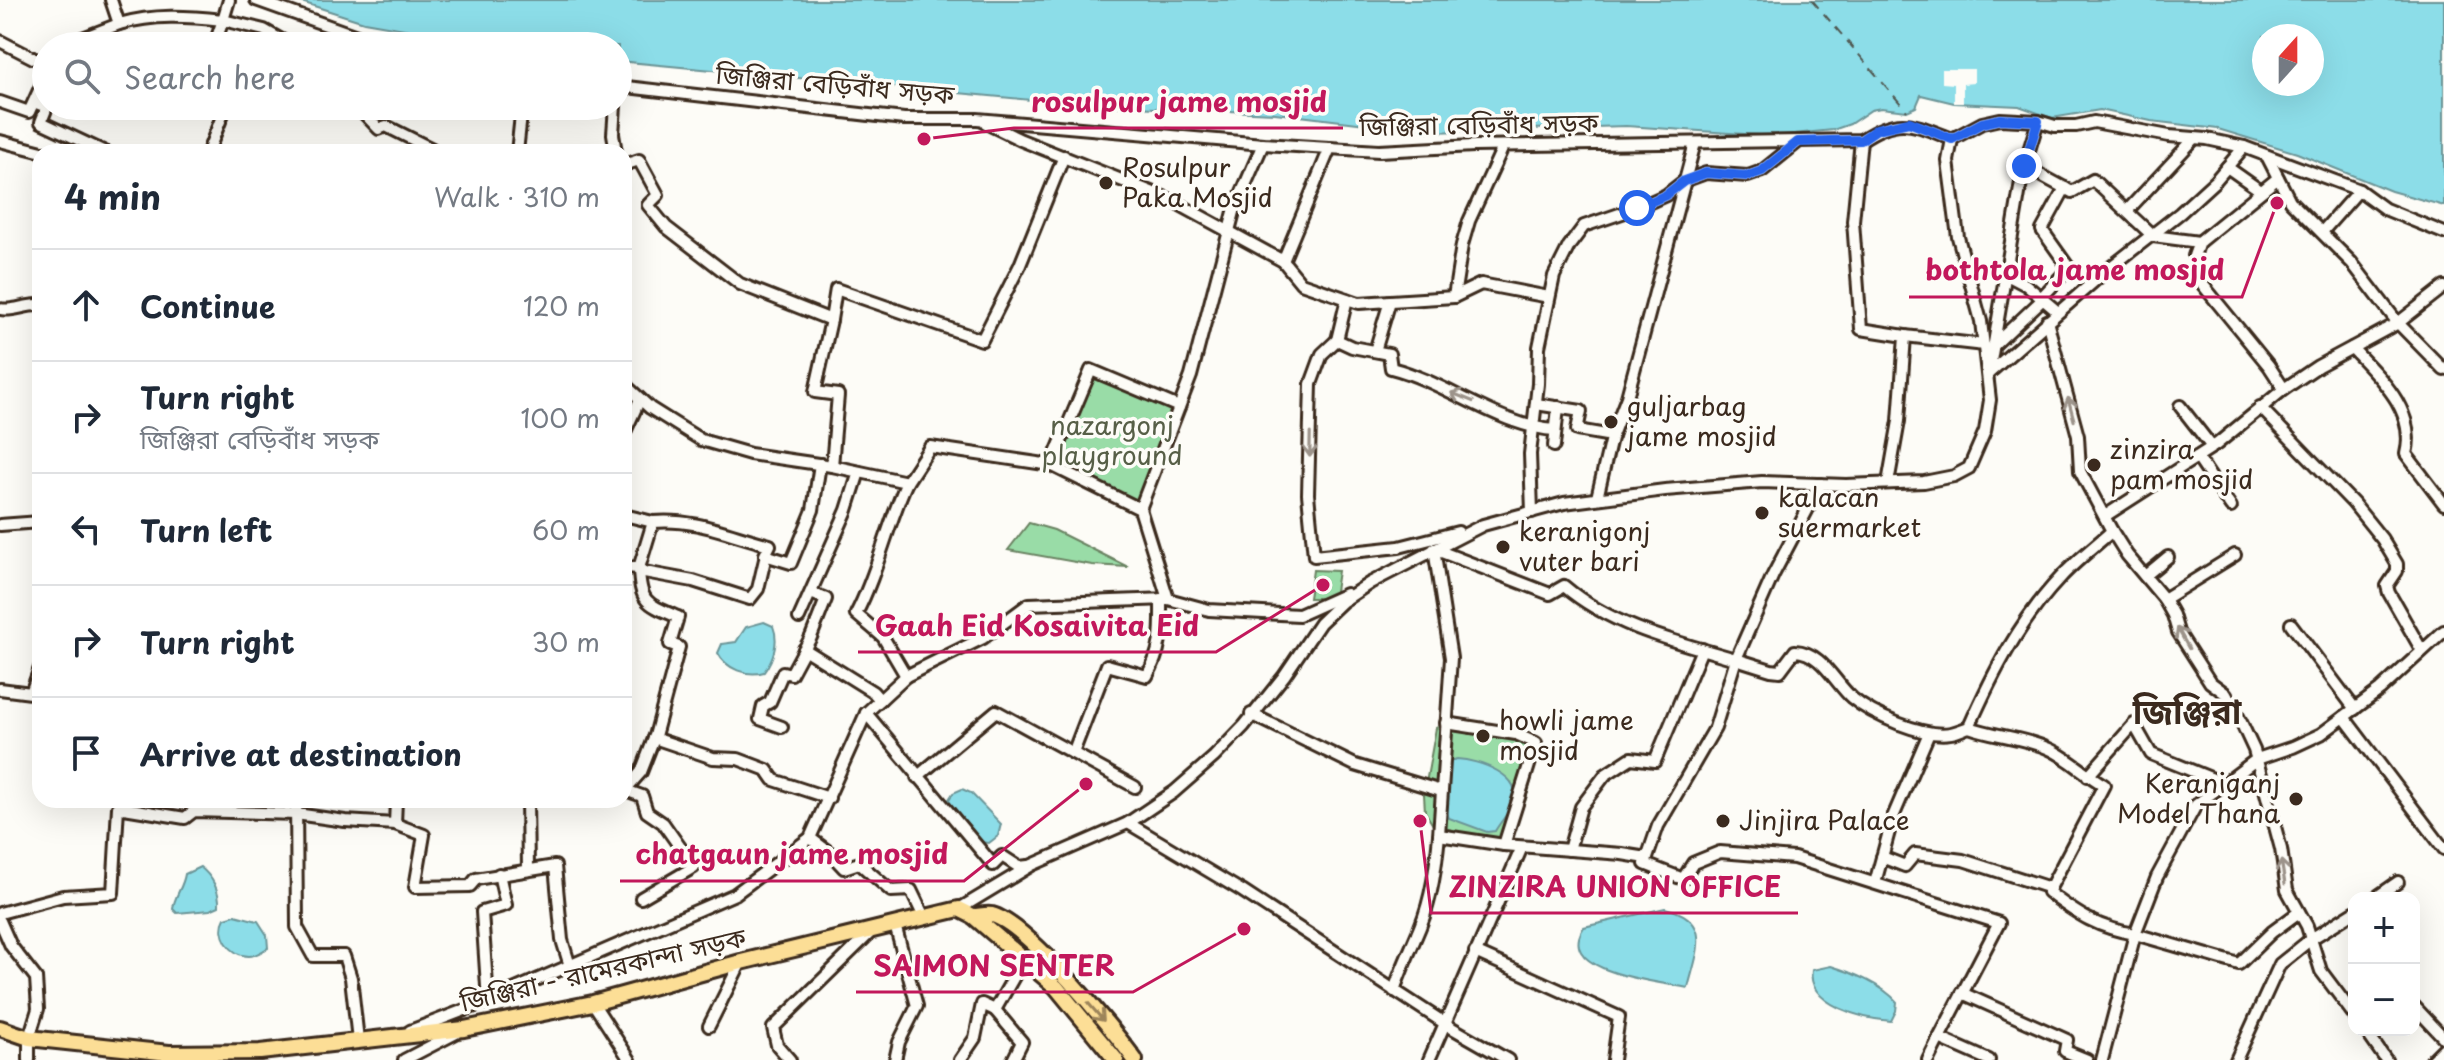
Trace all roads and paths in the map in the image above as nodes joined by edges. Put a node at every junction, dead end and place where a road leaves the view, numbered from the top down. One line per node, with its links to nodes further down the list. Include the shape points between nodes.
1 (111, 0): 5 (street)
2 (229, 0): 4 (street)
3 (256, 0): 9 (street)
4 (223, 20): 5 (street, via 175,15); 7 (street); 8 (street)
5 (119, 24): 6 (street)
6 (98, 32)
7 (219, 32)
8 (268, 32)
9 (346, 32)
10 (0, 41): 11 (street)
11 (32, 56)
12 (632, 88): 15 (street, জিঞ্জিরা বেড়িবাঁধ সড়ক, via 904,119)
13 (0, 102): 14 (street, via 29,112)
14 (32, 106)
15 (977, 119): 33 (street, জিঞ্জিরা বেড়িবাঁধ সড়ক); 38 (street)
16 (42, 120): 28 (street)
17 (221, 120): 29 (street)
18 (370, 120): 30 (street, via 379,129 386,126)
19 (520, 120): 31 (street)
20 (614, 120): 32 (street)
21 (2038, 121): 22 (street, via 2000,119); 23 (street, via 2055,126 2117,124); 41 (street)
22 (1952, 139): 24 (street, জিঞ্জিরা বেড়িবাঁধ সড়ক, via 1908,117); 70 (street, via 1948,161 1958,237)
23 (2194, 139): 35 (street); 48 (street)
24 (1861, 140): 26 (street, জিঞ্জিরা বেড়িবাঁধ সড়ক); 68 (street, via 1853,221 1861,329)
25 (0, 141): 37 (street)
26 (1798, 142): 27 (street, জিঞ্জিরা বেড়িবাঁধ সড়ক); 44 (street, via 1748,176 1706,173)
27 (1695, 143): 34 (street, জিঞ্জিরা বেড়িবাঁধ সড়ক); 44 (street)
28 (88, 144)
29 (211, 144)
30 (422, 144)
31 (518, 144)
32 (615, 144)
33 (1263, 144): 36 (street, জিঞ্জিরা বেড়িবাঁধ সড়ক); 50 (street)
34 (1503, 147): 36 (street, জিঞ্জিরা বেড়িবাঁধ সড়ক); 57 (street, via 1469,221)
35 (2244, 147): 39 (street); 42 (street)
36 (1330, 148): 54 (street)
37 (32, 149)
38 (1064, 156): 50 (street, via 1171,200); 65 (street, via 1020,265 982,340 836,289)
39 (2267, 156): 43 (street); 46 (street)
40 (632, 162): 65 (street, via 639,160 658,195 648,205 666,227 740,284)
41 (2024, 166): 45 (street); 55 (street)
42 (2227, 167): 47 (street); 52 (street)
43 (2278, 178): 47 (street); 49 (street, via 2290,201)
44 (1684, 181): 58 (street, via 1656,200 1584,226 1563,255); 86 (street)
45 (2065, 188): 48 (street, via 2072,192 2093,180); 60 (street, via 2042,230 2069,268)
46 (2359, 190): 49 (street); 51 (street, via 2385,209)
47 (2261, 191): 53 (street)
48 (2127, 211): 52 (street)
49 (2322, 232): 67 (street)
50 (1229, 233): 54 (street); 80 (street)
51 (2444, 233)
52 (2153, 236): 53 (street); 64 (street)
53 (2199, 242): 75 (street, via 2194,256 2203,285)
54 (1283, 261): 59 (street, via 1301,283)
55 (2005, 274): 60 (street); 70 (street)
56 (2444, 287): 67 (street)
57 (1454, 297): 58 (street, via 1481,284); 61 (street)
58 (1549, 297): 78 (street)
59 (1347, 299): 61 (street); 69 (street)
60 (2042, 299): 64 (street); 70 (street)
61 (1390, 301): 72 (street)
62 (32, 304): 63 (street)
63 (0, 309)
64 (2058, 312): 66 (street)
65 (831, 320): 90 (street, via 815,392 838,395)
66 (2047, 321): 74 (street); 101 (street, one-way to 66, via 2080,471 2078,436)
67 (2398, 323): 71 (street); 73 (street)
68 (1905, 336): 70 (street); 94 (street)
69 (1337, 340): 72 (street); 106 (street, one-way to 106, via 1322,354 1311,384 1308,494 1314,556 1399,547)
70 (1988, 346): 74 (street)
71 (2352, 348): 75 (street); 97 (street, via 2392,390 2410,438 2406,454)
72 (1375, 351): 84 (street, one-way to 72, via 1419,375 1391,368 1389,354)
73 (2444, 370)
74 (1989, 373): 94 (street, via 1985,431 1969,468 1924,482)
75 (2284, 389): 82 (street)
76 (632, 392): 77 (street)
77 (640, 399): 83 (street); 90 (street, via 701,440 750,454)
78 (1536, 404): 81 (street); 84 (street)
79 (2180, 406): 88 (street)
80 (1179, 407): 91 (street, via 1091,370); 99 (street)
81 (1558, 407): 85 (street); 86 (street, via 1581,411 1577,430)
82 (2260, 407): 88 (street); 124 (street, via 2382,539 2397,564 2389,593)
83 (632, 416)
84 (1533, 429): 85 (street); 100 (street)
85 (1555, 430): 87 (street)
86 (1612, 436): 96 (street)
87 (1554, 446)
88 (2212, 447): 89 (street)
89 (2197, 457): 98 (street); 101 (street)
90 (826, 465): 92 (street); 109 (street, via 791,563)
91 (1051, 465): 93 (street, via 930,447); 99 (street)
92 (859, 472): 93 (street); 116 (street)
93 (907, 482): 126 (street, via 856,614 883,637)
94 (1888, 483): 95 (street)
95 (1821, 484): 96 (street, via 1762,482); 125 (street)
96 (1597, 498): 100 (street)
97 (2444, 504)
98 (2231, 507)
99 (1140, 509): 117 (street)
100 (1532, 512): 106 (street)
101 (2105, 516): 107 (street)
102 (632, 517): 103 (street)
103 (653, 522): 109 (street, via 704,524 770,545); 113 (street)
104 (32, 523): 105 (street)
105 (0, 525)
106 (1483, 525): 108 (street)
107 (2112, 531): 114 (street); 136 (street, via 2031,613)
108 (1434, 549): 115 (street); 123 (street, via 1550,594 1564,586 1586,604 1640,629); 134 (street, via 1451,658)
109 (766, 555): 113 (street, via 758,589 750,599)
110 (2235, 555): 118 (street)
111 (2168, 557): 114 (street)
112 (632, 569): 113 (street)
113 (639, 570): 138 (street, via 640,592 648,604 678,617 670,644 679,647)
114 (2145, 576): 118 (street)
115 (1370, 583): 117 (street, via 1299,615 1209,610); 132 (street, via 1320,623)
116 (811, 593): 119 (street); 122 (street, via 826,599)
117 (1165, 599): 126 (street, via 1029,604 983,638); 139 (street, via 1157,657 1147,676 1107,665)
118 (2164, 599): 140 (street, one-way to 118, via 2226,694 2210,682)
119 (799, 618)
120 (2291, 624): 130 (street)
121 (2444, 631): 124 (street)
122 (804, 649): 129 (street); 135 (street, via 791,674 783,672 770,702 763,706 760,719)
123 (1702, 649): 125 (street); 162 (street, via 1655,761 1631,758 1605,775 1581,807)
124 (2421, 649): 130 (street)
125 (1736, 659): 137 (street, via 1780,671 1795,651 1801,651 1824,664 1868,710); 164 (street, via 1715,728 1663,815)
126 (906, 676): 129 (street)
127 (0, 689): 128 (street)
128 (32, 690)
129 (880, 700): 131 (street)
130 (2355, 709): 133 (street)
131 (866, 713): 142 (street); 148 (street)
132 (1251, 714): 146 (street, via 1355,765); 155 (street, via 1214,757)
133 (2344, 717): 140 (street, via 2307,740); 161 (street)
134 (1446, 723): 146 (street); 159 (street, via 1516,734 1536,743)
135 (782, 727)
136 (1969, 727): 137 (street); 141 (street, via 2050,749)
137 (1929, 733): 163 (street)
138 (654, 738): 143 (street); 148 (street, via 713,758 738,759 767,770 774,780)
139 (1073, 753): 142 (street, via 996,711); 145 (street)
140 (2257, 759): 144 (street); 174 (street, one-way to 140, via 2284,879)
141 (2088, 776): 144 (street, via 2134,724 2151,754); 170 (street, via 2104,785)
142 (917, 777): 165 (street, via 993,865 1002,856 1019,867)
143 (632, 782)
144 (2225, 784): 181 (street, via 2196,805 2157,877)
145 (1135, 787)
146 (1441, 791): 157 (street)
147 (632, 792): 172 (street, via 642,796 647,812 663,823 694,867)
148 (829, 798): 158 (street)
149 (118, 808): 175 (street, via 113,893 63,896)
150 (124, 808): 154 (street, via 185,818 194,811)
151 (296, 808): 154 (street)
152 (396, 808): 156 (street)
153 (527, 808): 166 (street)
154 (296, 814): 156 (street); 205 (street, via 297,927 313,956 344,956)
155 (1128, 823): 165 (street); 189 (street)
156 (395, 824): 167 (street, via 424,835 415,887 470,886 476,879)
157 (1439, 835): 159 (street); 189 (street, via 1431,890)
158 (810, 838): 177 (street, via 844,868 859,863 891,891 911,890); 188 (street, via 735,894)
159 (1504, 845): 160 (street)
160 (1522, 847): 162 (street); 185 (street)
161 (2444, 849)
162 (1569, 850): 164 (street)
163 (1882, 857): 169 (street); 170 (street, via 1905,866 1915,854 1963,860)
164 (1647, 858): 169 (street, via 1645,864 1683,879 1693,863 1720,852 1794,858)
165 (1032, 865): 173 (street)
166 (528, 869): 167 (street); 188 (street, via 555,866 562,940)
167 (499, 874): 191 (street, via 506,905 482,912)
168 (2398, 882): 171 (street)
169 (1875, 883): 190 (street, via 1999,923)
170 (2050, 888): 181 (street, via 2048,892 2074,911 2109,930)
171 (2384, 892)
172 (641, 898)
173 (966, 912): 177 (main road, জিঞ্জিরা - রামেরকান্দা সড়ক); 186 (main road); 215 (main road, জিঞ্জিরা - রামেরকান্দা সড়ক, one-way to 215, via 992,915 1033,944)
174 (2299, 912): 181 (street, via 2239,964); 183 (street)
175 (0, 913)
176 (2348, 916): 183 (street)
177 (924, 917): 179 (main road, জিঞ্জিরা - রামেরকান্দা সড়ক)
178 (0, 921): 184 (street)
179 (895, 925): 180 (main road, জিঞ্জিরা - রামেরকান্দা সড়ক); 211 (street, via 917,1006)
180 (872, 931): 187 (main road, জিঞ্জিরা - রামেরকান্দা সড়ক); 210 (street, via 773,1028 777,1045)
181 (2135, 934): 222 (street)
182 (0, 939): 184 (street)
183 (2311, 939): 193 (street, via 2321,971); 223 (street, via 2280,964)
184 (11, 946): 202 (street, via 36,978 38,1009)
185 (1475, 952): 196 (street); 218 (street, via 1619,1017)
186 (1024, 959): 194 (street); 214 (main road, via 1056,987)
187 (741, 962): 192 (main road, জিঞ্জিরা - রামেরকান্দা সড়ক); 197 (street)
188 (570, 966): 191 (street)
189 (1394, 991): 196 (street)
190 (1962, 993): 203 (street); 221 (street, via 2067,1040 2065,1051)
191 (488, 1001): 200 (street)
192 (593, 1003): 199 (main road, জিঞ্জিরা - রামেরকান্দা সড়ক); 209 (street)
193 (2348, 1007)
194 (995, 1010): 212 (street, via 982,1004 975,1038); 213 (street, via 1022,1042)
195 (2420, 1012): 204 (street)
196 (1444, 1023): 216 (street); 217 (street)
197 (709, 1026)
198 (0, 1028): 202 (main road, জিঞ্জিরা - রামেরকান্দা সড়ক)
199 (464, 1029): 200 (main road, জিঞ্জিরা - রামেরকান্দা সড়ক); 208 (street)
200 (397, 1036): 205 (main road, জিঞ্জিরা - রামেরকান্দা সড়ক)
201 (2369, 1036): 224 (street)
202 (29, 1038): 205 (main road, জিঞ্জিরা - রামেরকান্দা সড়ক, via 169,1053 260,1052); 207 (street)
203 (1939, 1038): 219 (street); 220 (street)
204 (2444, 1038)
205 (358, 1040)
206 (2444, 1048): 225 (street)
207 (29, 1060)
208 (404, 1060)
209 (630, 1060)
210 (790, 1060)
211 (895, 1060)
212 (960, 1060)
213 (1013, 1060)
214 (1116, 1060)
215 (1135, 1060)
216 (1429, 1060)
217 (1508, 1060)
218 (1613, 1060)
219 (1928, 1060)
220 (1989, 1060)
221 (2087, 1060)
222 (2102, 1060)
223 (2236, 1060)
224 (2386, 1060)
225 (2432, 1060)

